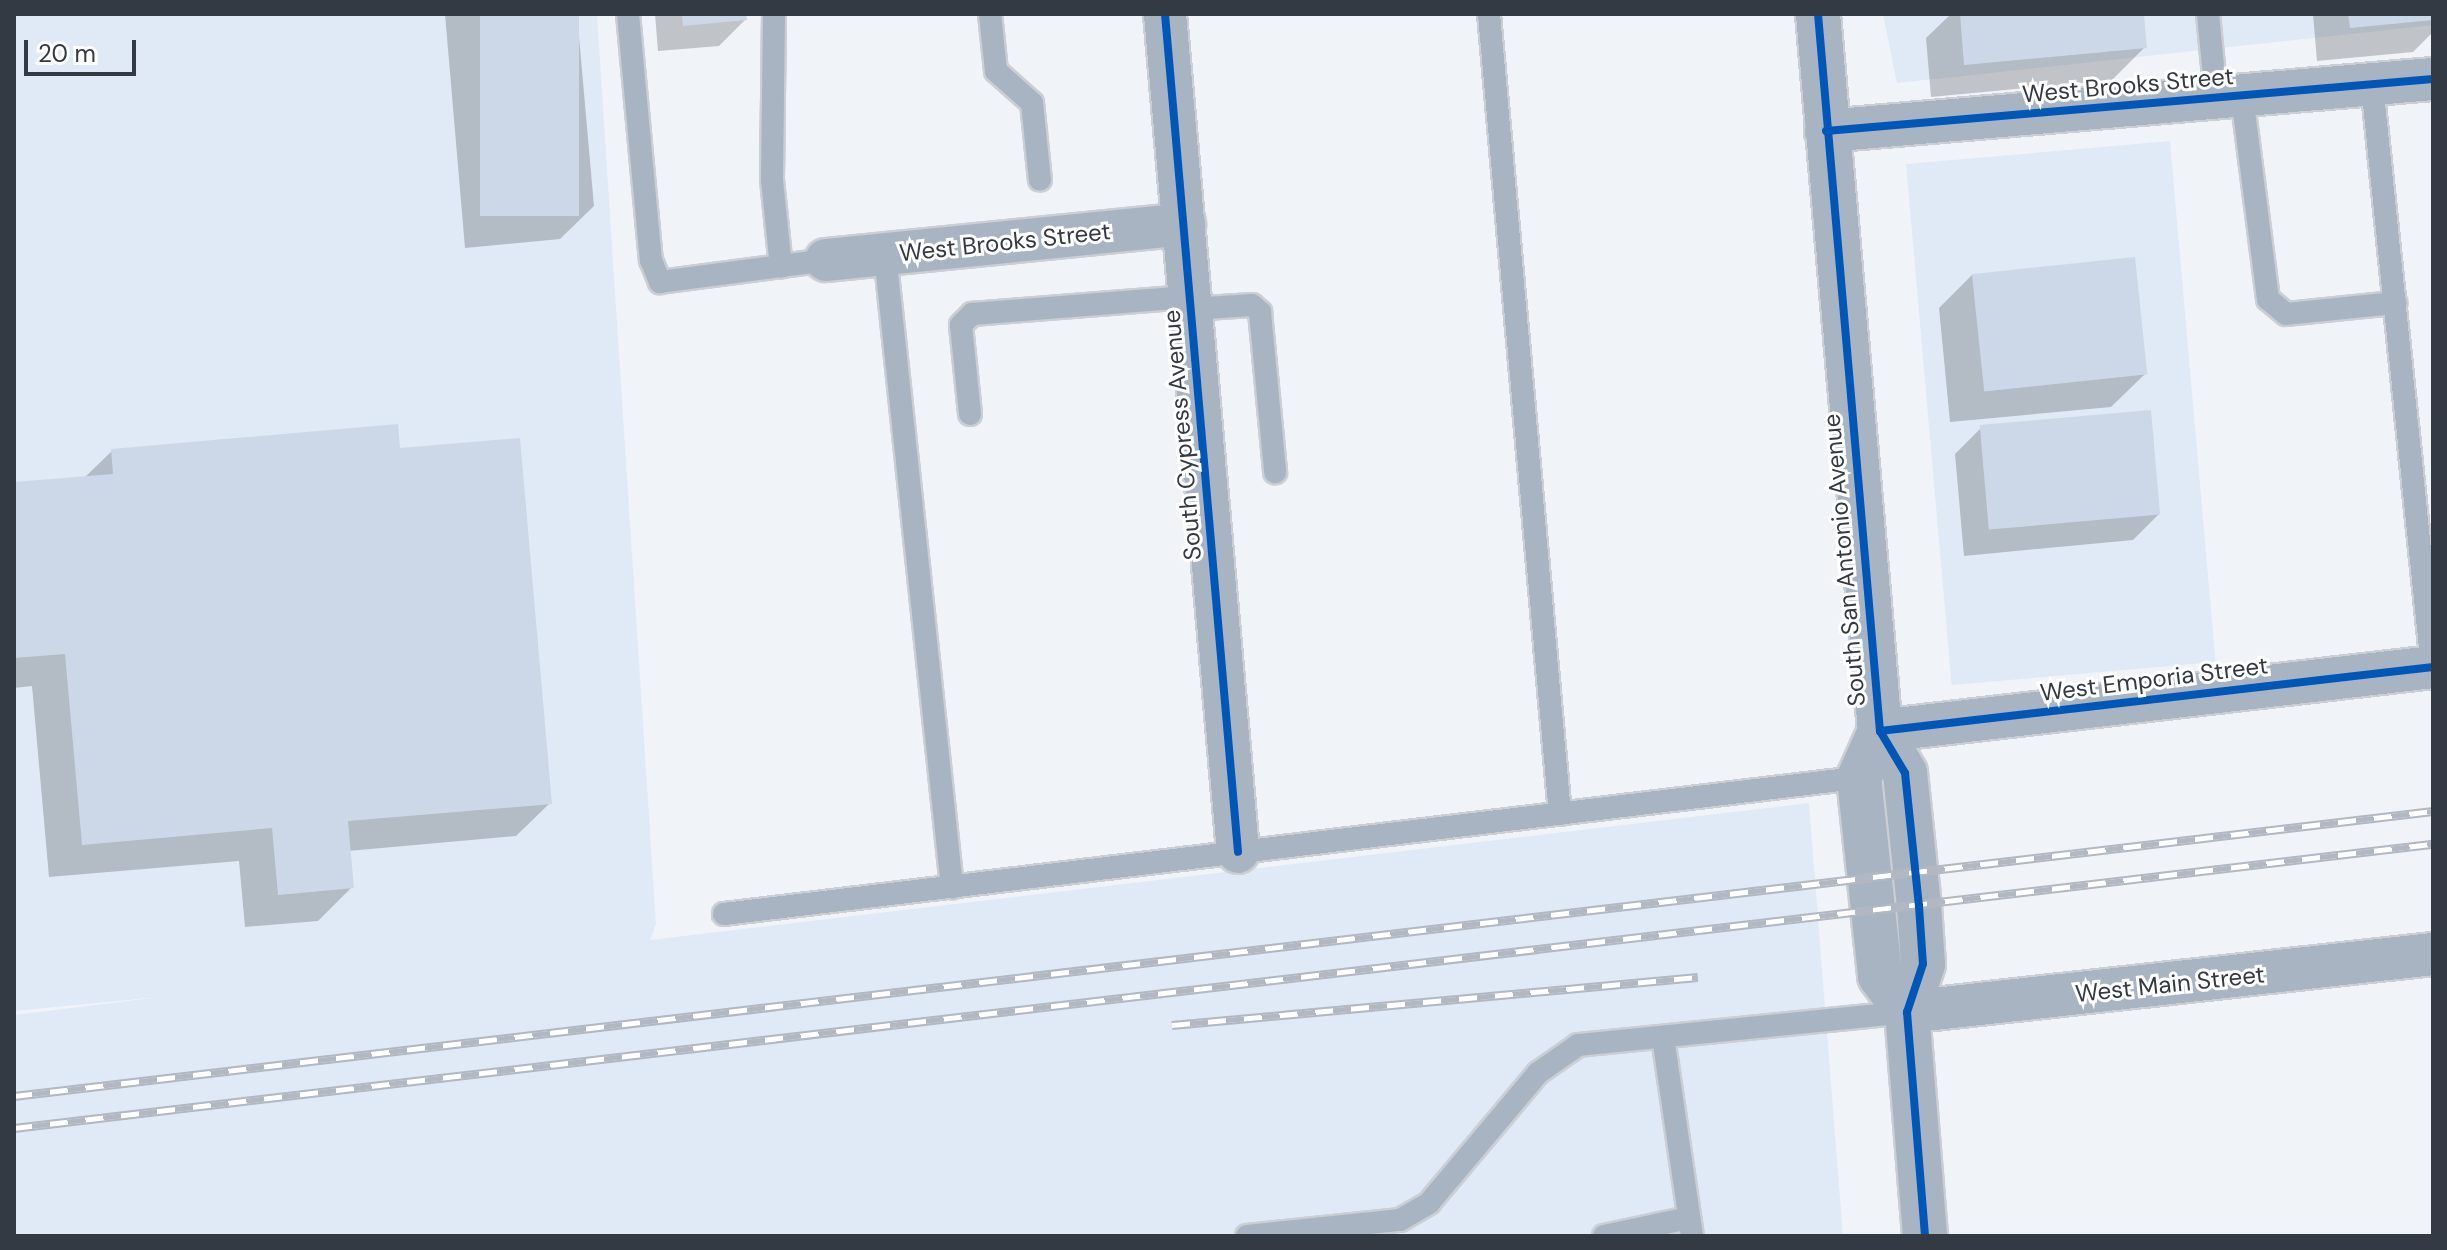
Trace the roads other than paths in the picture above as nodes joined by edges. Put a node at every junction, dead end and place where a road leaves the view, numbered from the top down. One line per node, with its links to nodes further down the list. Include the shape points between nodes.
1 (628, 14): 16 (lane, via 651,260 660,282)
2 (774, 14): 16 (lane, via 772,180)
3 (990, 14): 12 (lane, via 996,71 1032,103)
4 (1165, 14): 13 (street, South Cypress Avenue)
5 (1489, 14): 25 (lane)
6 (1818, 14): 11 (street, South San Antonio Avenue)
7 (2208, 14): 10 (lane)
8 (2433, 79): 9 (street, West Brooks Street)
9 (2372, 84): 10 (street, West Brooks Street); 18 (lane)
10 (2229, 96): 11 (street, West Brooks Street); 18 (lane, via 2268,299 2286,314)
11 (1826, 131): 22 (street, South San Antonio Avenue)
12 (1040, 180)
13 (1184, 224): 14 (street, West Brooks Street); 17 (street, South Cypress Avenue)
14 (885, 254): 15 (street, West Brooks Street); 27 (lane)
15 (826, 260): 16 (lane)
16 (781, 267)
17 (1190, 303): 19 (lane, via 972,314 961,325); 20 (lane, via 1252,305 1260,312); 26 (street, South Cypress Avenue)
18 (2395, 303): 21 (lane)
19 (970, 414)
20 (1275, 472)
21 (2432, 667): 22 (street, West Emporia Street)
22 (1880, 731): 23 (street, South San Antonio Avenue); 24 (street, South San Antonio Avenue)
23 (1905, 773): 24 (lane); 30 (street, South San Antonio Avenue, via 1923,964)
24 (1859, 778): 25 (lane); 30 (street, via 1880,976)
25 (1560, 814): 26 (lane)
26 (1238, 852): 27 (lane)
27 (952, 887): 28 (lane)
28 (724, 914)
29 (2433, 954): 30 (street, West Main Street)
30 (1907, 1012): 31 (lane); 35 (street, South San Antonio Avenue)
31 (1663, 1037): 32 (lane); 33 (lane, via 1578,1045 1538,1073 1429,1203 1400,1220)
32 (1690, 1227): 34 (lane)
33 (1247, 1236)
34 (1604, 1236)
35 (1925, 1236)

